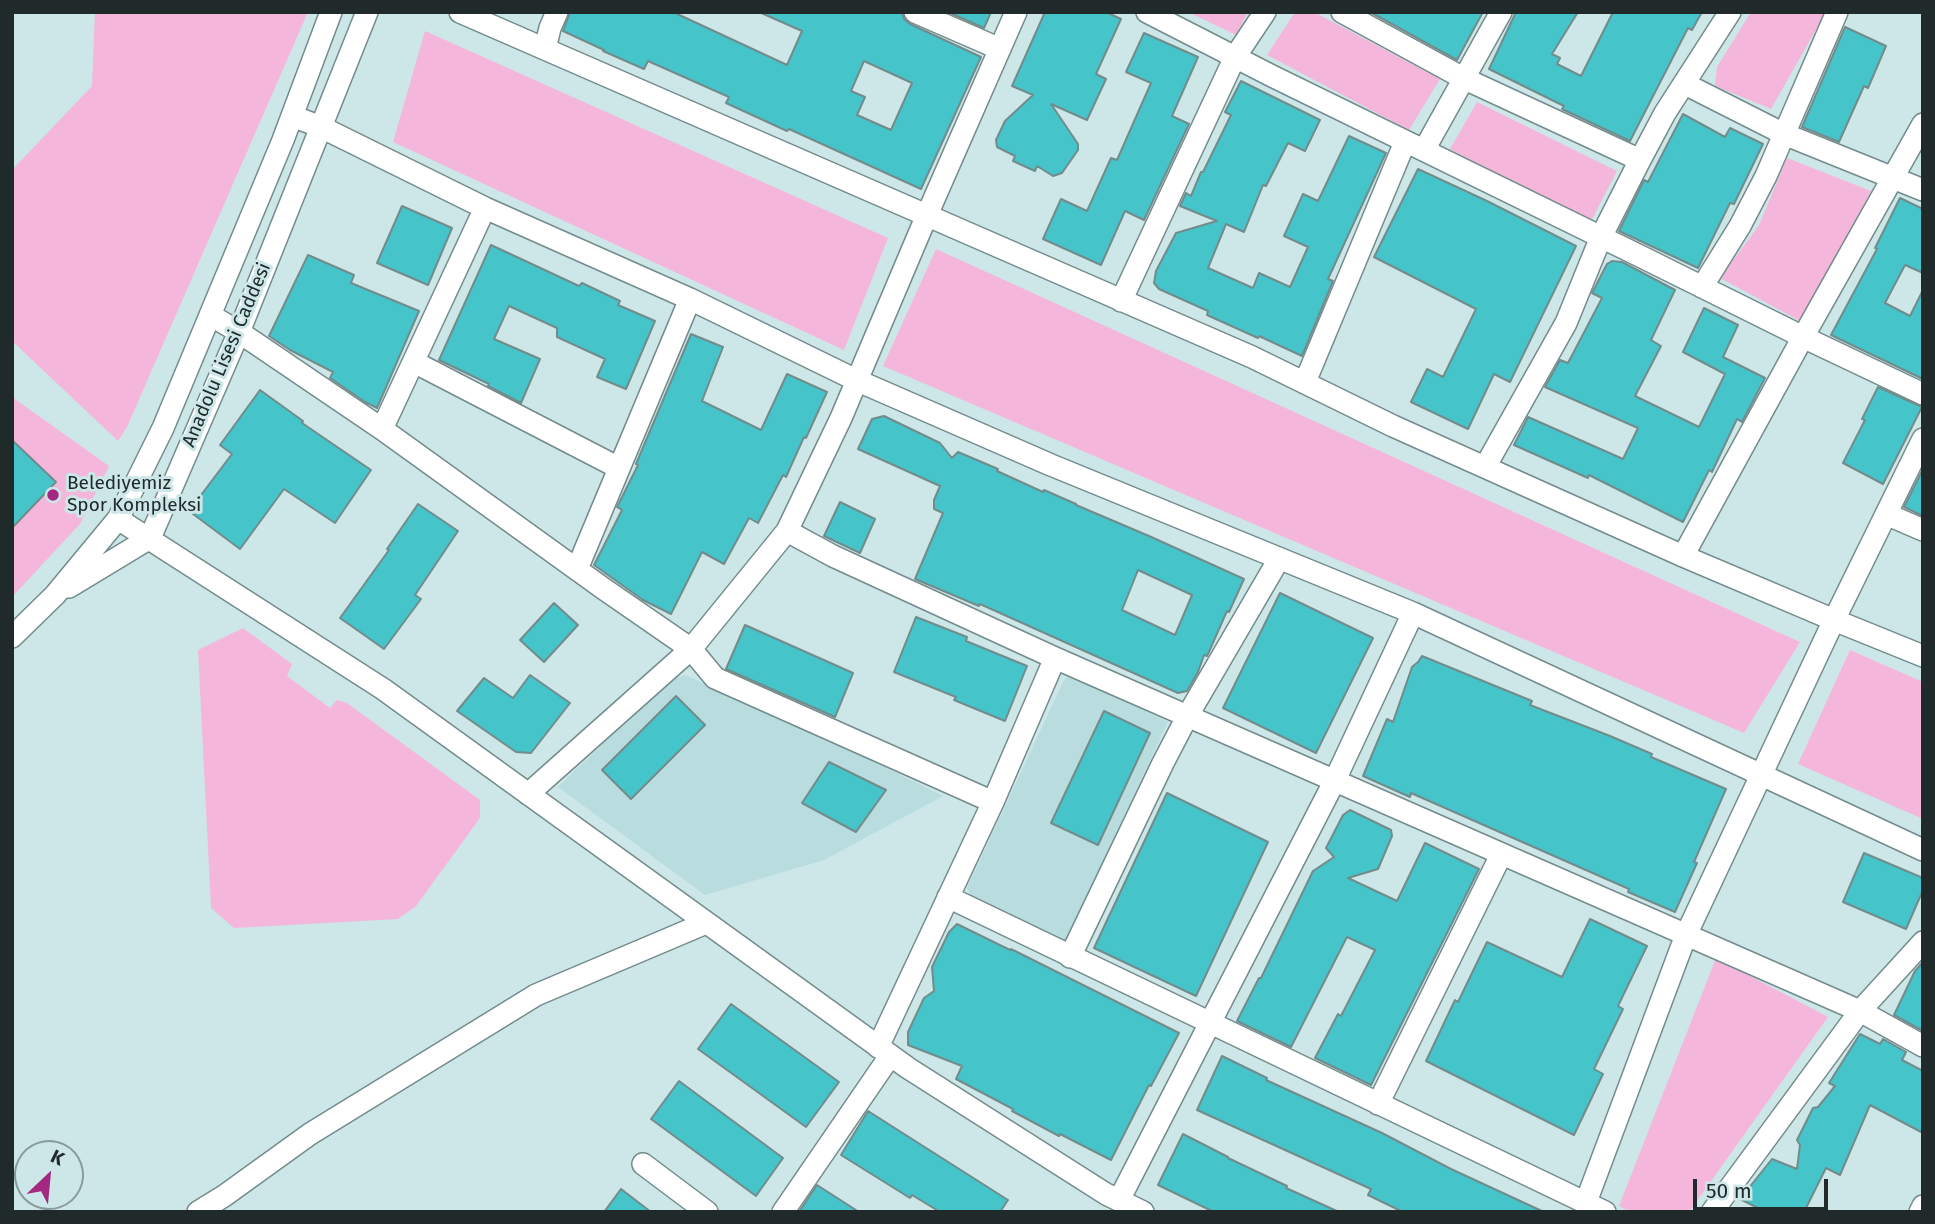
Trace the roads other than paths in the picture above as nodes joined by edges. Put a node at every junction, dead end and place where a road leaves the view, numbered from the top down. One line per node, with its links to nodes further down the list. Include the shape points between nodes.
1 (331, 12): 18 (street, Anadolu Lisesi Caddesi)
2 (367, 12): 20 (street, Anadolu Lisesi Caddesi)
3 (460, 12): 13 (street)
4 (557, 12): 13 (street)
5 (915, 12): 14 (street)
6 (1016, 12): 14 (street)
7 (1147, 12): 15 (street)
8 (1265, 12): 15 (street)
9 (1342, 12): 16 (street)
10 (1501, 12): 16 (street)
11 (1730, 12): 17 (street)
12 (1837, 12): 21 (street)
13 (545, 49): 27 (street)
14 (1000, 49): 27 (street)
15 (1235, 57): 22 (street); 31 (street)
16 (1463, 78): 22 (street); 23 (street)
17 (1685, 84): 21 (street); 23 (street)
18 (292, 116): 20 (street); 32 (street, Anadolu Lisesi Caddesi)
19 (1923, 124): 24 (street)
20 (321, 127): 26 (street); 33 (street, Anadolu Lisesi Caddesi)
21 (1784, 134): 24 (street); 29 (street, via 1740,226)
22 (1414, 146): 28 (street); 37 (street)
23 (1640, 160): 28 (street)
24 (1893, 178): 25 (street); 34 (street)
25 (1923, 190)
26 (485, 208): 30 (street); 35 (street)
27 (927, 215): 31 (street); 36 (street)
28 (1601, 237): 29 (street); 41 (street, via 1566,323)
29 (1702, 287): 34 (street)
30 (690, 299): 36 (street); 42 (street)
31 (1121, 301): 37 (street)
32 (210, 315): 33 (street); 44 (street, Anadolu Lisesi Caddesi, via 163,428)
33 (239, 332): 39 (street); 47 (street, Anadolu Lisesi Caddesi)
34 (1803, 337): 38 (street); 48 (street)
35 (414, 362): 39 (street); 42 (street)
36 (856, 380): 46 (street); 49 (street)
37 (1305, 382): 41 (street)
38 (1923, 394)
39 (382, 429): 50 (street)
40 (1923, 439): 43 (street)
41 (1485, 467): 48 (street)
42 (619, 468): 50 (street)
43 (1886, 514): 45 (street); 53 (street)
44 (118, 519): 47 (street); 51 (street, Anadolu Lisesi Caddesi)
45 (1923, 530)
46 (787, 531): 55 (street); 57 (street)
47 (150, 538): 51 (street); 61 (street, via 383,689)
48 (1683, 556): 53 (street)
49 (1279, 559): 52 (street); 58 (street)
50 (577, 569): 55 (street)
51 (55, 595): 54 (street)
52 (1413, 613): 59 (street); 60 (street)
53 (1834, 620): 56 (street); 59 (street)
54 (12, 637)
55 (691, 649): 61 (street); 62 (street, via 715,678)
56 (1923, 656)
57 (1055, 658): 58 (street); 62 (street)
58 (1188, 715): 60 (street); 69 (street)
59 (1762, 776): 63 (street); 67 (street)
60 (1334, 782): 64 (street); 71 (street)
61 (528, 794): 66 (street)
62 (993, 802): 65 (street)
63 (1923, 850)
64 (1501, 855): 67 (street); 74 (street)
65 (948, 897): 69 (street); 73 (street)
66 (706, 923): 73 (street); 79 (street, via 537,995 310,1134)
67 (1686, 935): 70 (street); 77 (street)
68 (1923, 942): 70 (street)
69 (1070, 957): 71 (street)
70 (1860, 1011): 72 (street); 84 (street)
71 (1211, 1023): 74 (street); 76 (street)
72 (1923, 1046)
73 (884, 1051): 76 (street); 81 (street)
74 (1378, 1104): 77 (street)
75 (643, 1164): 80 (street)
76 (1119, 1200): 82 (street)
77 (1586, 1202): 83 (street)
78 (1923, 1206): 85 (street)
79 (198, 1212)
80 (707, 1212)
81 (783, 1212)
82 (1143, 1212)
83 (1605, 1212)
84 (1712, 1212)
85 (1920, 1212)

